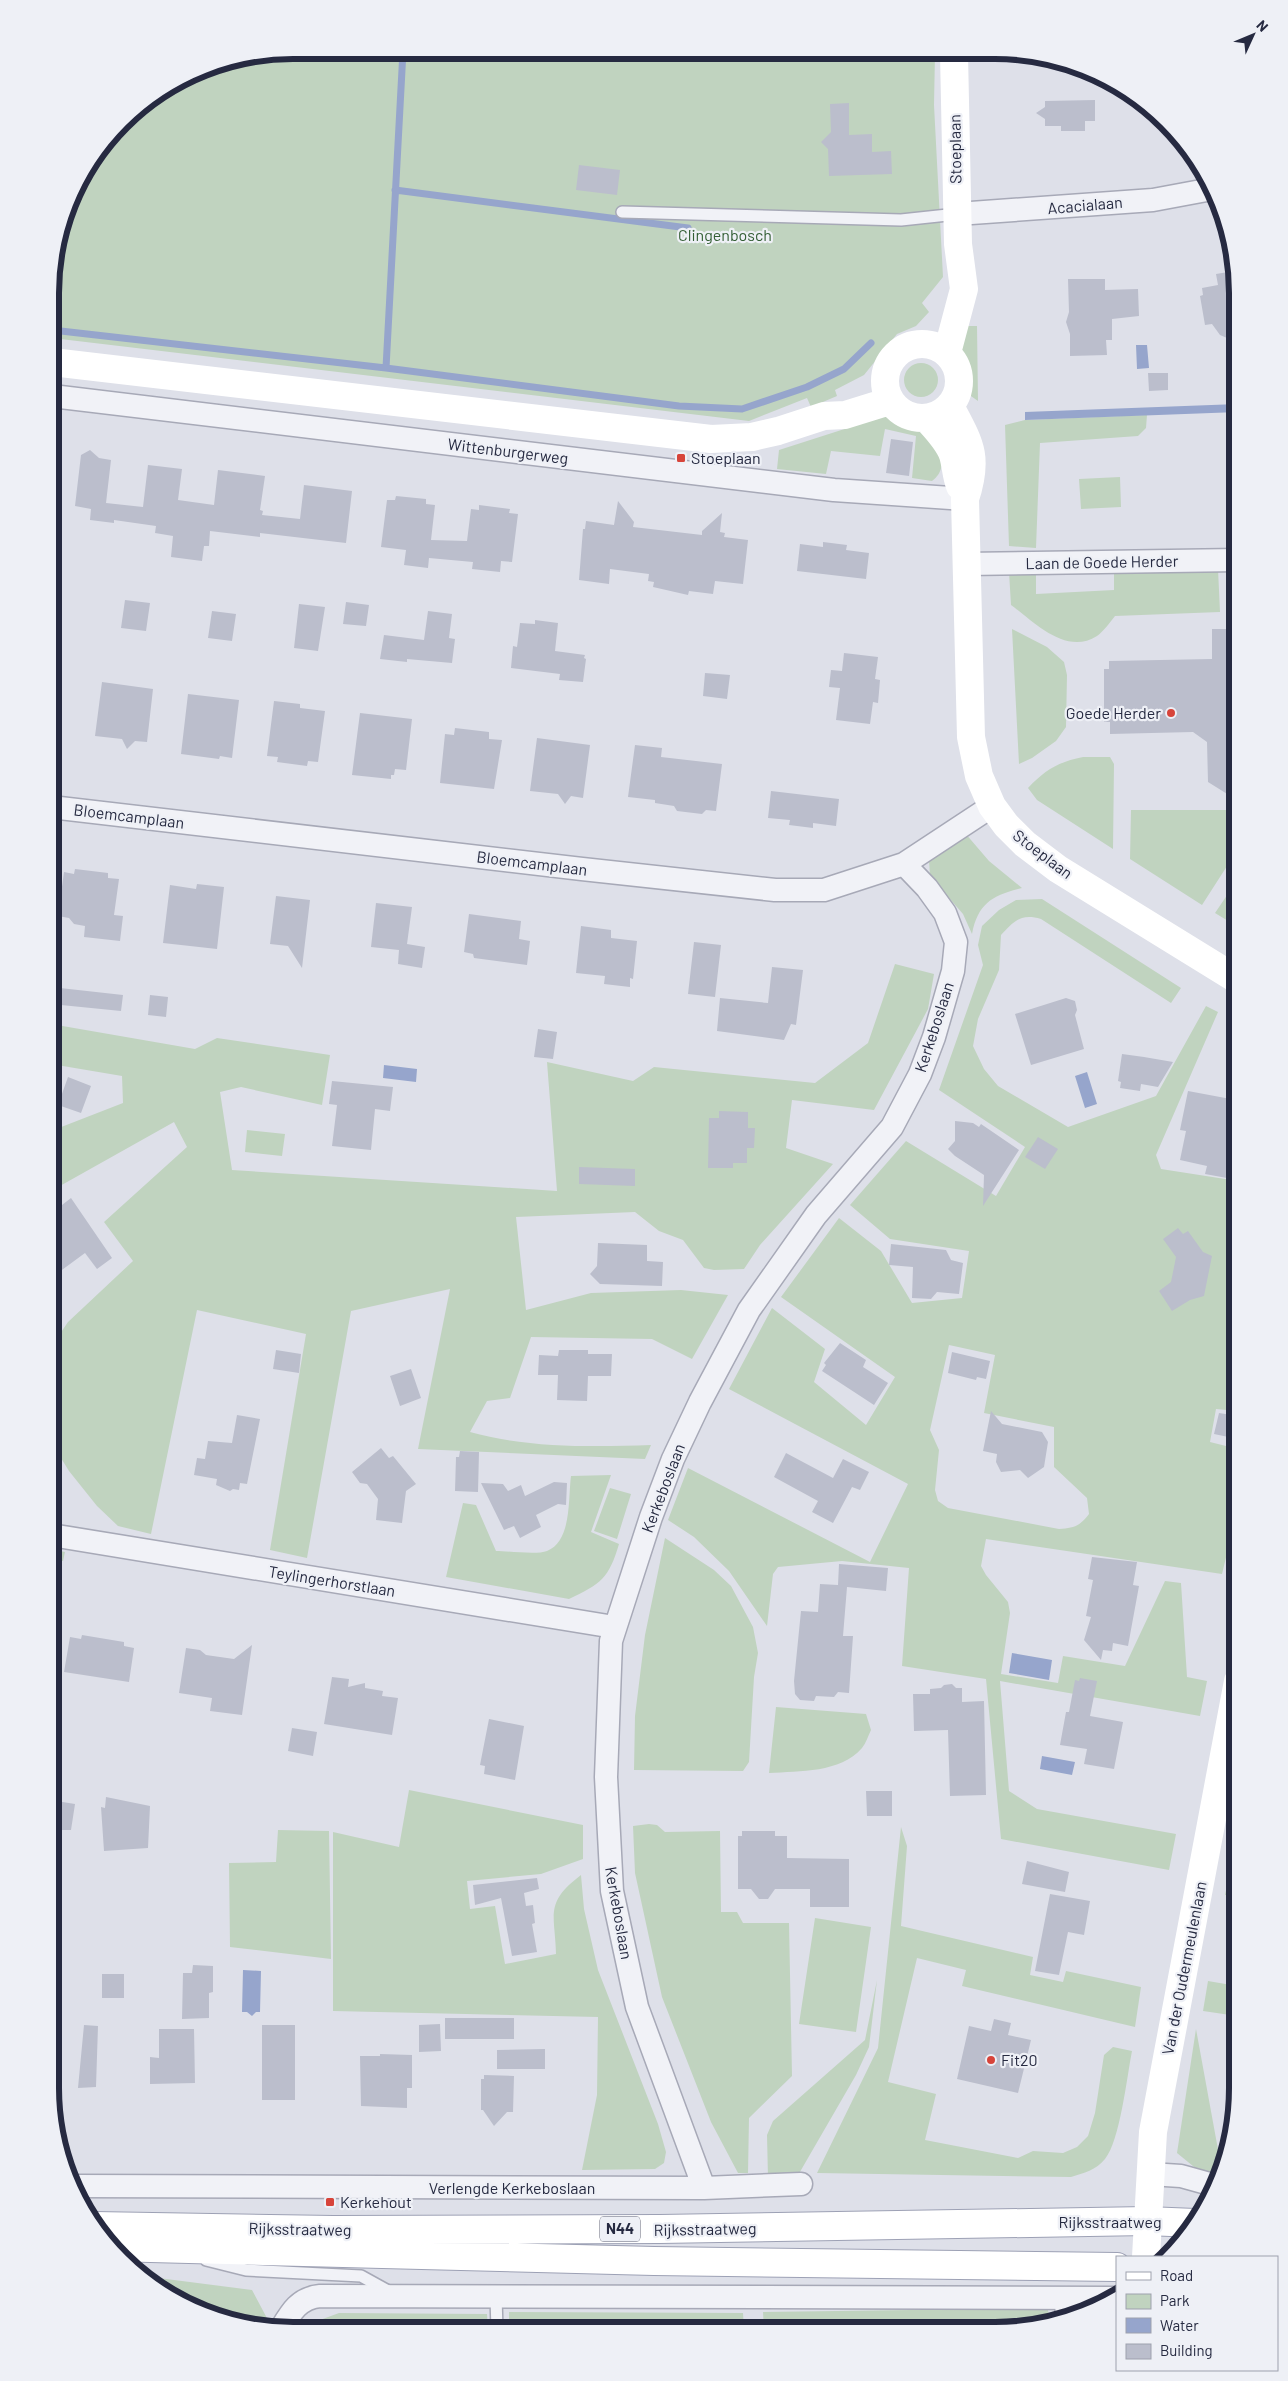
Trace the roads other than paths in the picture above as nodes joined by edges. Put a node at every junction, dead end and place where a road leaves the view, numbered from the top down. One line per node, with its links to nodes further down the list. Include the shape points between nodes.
1 (954, 59): 4 (street, Stoeplaan)
2 (1206, 190): 4 (street, Acacialaan, via 1153,200)
3 (622, 212): 4 (lane, via 901,220)
4 (957, 214): 5 (street, Stoeplaan, via 964,289)
5 (936, 348): 7 (street, via 917,343 900,350 888,364); 9 (street, via 957,369 959,379 955,398)
6 (59, 363): 7 (street, via 711,439 752,437 824,416 846,415)
7 (887, 391): 9 (street, via 906,415)
8 (59, 397): 10 (street, Wittenburgerweg, via 834,490)
9 (938, 412): 10 (street, Stoeplaan)
10 (965, 499): 12 (street, Stoeplaan)
11 (1229, 560): 12 (street, Laan de Goede Herder)
12 (966, 564): 13 (street, Stoeplaan, via 971,737 979,776)
13 (992, 806): 15 (street, Bloemcamplaan); 16 (street, Stoeplaan, via 1018,838 1058,869)
14 (59, 807): 15 (street, Bloemcamplaan, via 774,890 824,890)
15 (904, 864): 18 (street, Kerkeboslaan, via 946,912 956,942 952,970 920,1074 892,1127 816,1216 749,1310 673,1459)
16 (1229, 974)
17 (59, 1536): 18 (street, Teylingerhorstlaan)
18 (614, 1627): 24 (street, Kerkeboslaan, via 606,1777 612,1891 637,2007)
19 (1229, 1729): 20 (street, Van der Oudermeulenlaan, via 1153,2132)
20 (1150, 2174): 22 (street, via 1181,2176); 25 (street, Van der Oudermeulenlaan)
21 (801, 2184): 24 (street, Verlengde Kerkeboslaan)
22 (1208, 2184)
23 (80, 2186): 24 (street, Verlengde Kerkeboslaan)
24 (704, 2188)
25 (1146, 2221): 26 (street, Rijksstraatweg / N44); 27 (street, Rijksstraatweg / N44, via 660,2230); 30 (street, Van der Oudermeulenlaan)
26 (1187, 2223)
27 (104, 2226)
28 (121, 2247): 29 (street, Rijksstraatweg / N44)
29 (158, 2248): 31 (street, Rijksstraatweg / N44, via 654,2261); 32 (lane, Rijksstraatweg, via 246,2270 361,2276)
30 (1146, 2256)
31 (1116, 2267)
32 (396, 2295): 33 (street, Rijksstraatweg); 36 (street, Rijksstraatweg, via 311,2297 295,2308)
33 (496, 2297): 35 (street, Rijksstraatweg); 37 (lane)
34 (1082, 2305): 35 (street, Rijksstraatweg)
35 (1061, 2310)
36 (286, 2322)
37 (496, 2322)

